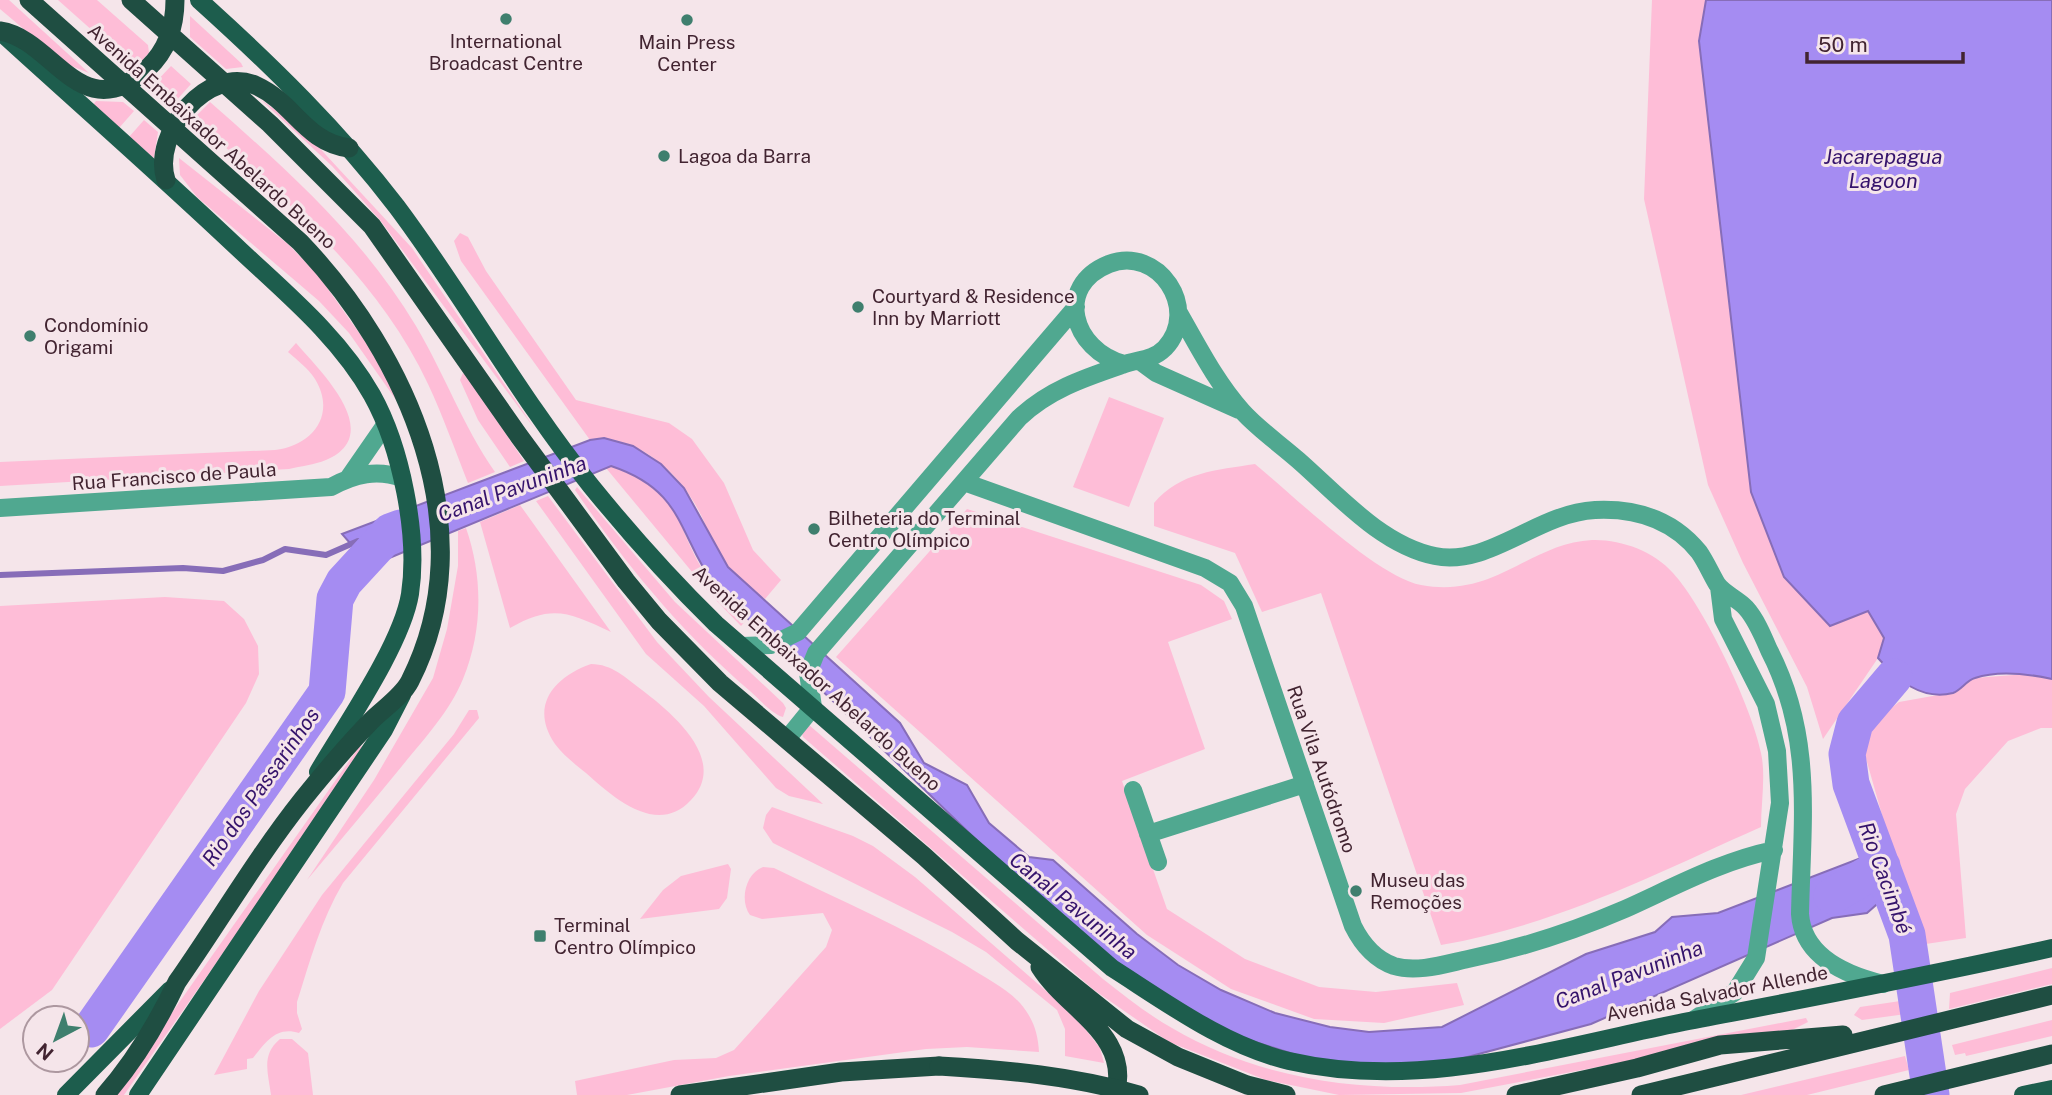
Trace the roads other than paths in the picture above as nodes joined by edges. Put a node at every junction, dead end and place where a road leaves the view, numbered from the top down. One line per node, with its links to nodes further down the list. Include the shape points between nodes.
1 (29, 0): 7 (highway, Avenida Embaixador Abelardo Bueno)
2 (131, 0): 6 (highway)
3 (175, 0): 6 (highway)
4 (199, 0): 10 (main road, Avenida Embaixador Abelardo Bueno, via 271,66)
5 (0, 31): 7 (highway, via 17,34 71,79 100,88); 11 (main road)
6 (170, 35): 7 (highway, via 152,64); 8 (highway)
7 (124, 85): 9 (highway, Avenida Embaixador Abelardo Bueno)
8 (227, 85): 9 (highway, via 200,95); 10 (highway, via 256,85 325,143); 25 (highway, via 372,226 565,500 659,621 720,683)
9 (173, 129): 11 (highway, via 165,151); 23 (highway, Avenida Embaixador Abelardo Bueno, via 300,243 333,279 379,345 414,414 434,484 442,574 437,607)
10 (349, 148): 22 (main road, Avenida Embaixador Abelardo Bueno, via 433,258 591,486 681,589)
11 (166, 180): 16 (main road, via 333,339 373,396)
12 (1076, 307): 13 (street, via 1081,290 1098,270 1128,261 1161,273 1174,292); 14 (street, via 1079,331 1090,347 1109,360); 22 (street, via 792,636 771,645)
13 (1179, 313): 14 (street, via 1166,347); 15 (street, via 1206,362)
14 (1132, 363): 15 (street); 18 (street, via 1044,396)
15 (1242, 411): 21 (street, via 1390,538 1422,553 1454,558 1474,555 1555,518 1601,510 1628,512 1673,527 1700,554)
16 (385, 425): 17 (street); 19 (main road)
17 (349, 477): 19 (street, Rua Francisco de Paula, via 383,471); 20 (street, Rua Francisco de Paula, via 331,487)
18 (964, 482): 24 (street, via 813,659 808,678); 26 (street, Rua Vila Autódromo, via 1205,568 1230,583 1244,606)
19 (404, 487): 28 (main road, via 412,556 410,596 400,626)
20 (0, 508)
21 (1719, 587): 30 (street, via 1723,619 1757,683 1772,727 1780,777); 35 (street, via 1746,608 1779,670 1794,712 1803,765 1800,914 1805,937 1842,970)
22 (742, 646): 24 (main road, Avenida Embaixador Abelardo Bueno)
23 (409, 683): 28 (highway); 44 (main road, via 384,730)
24 (813, 707): 25 (street); 39 (main road, Avenida Embaixador Abelardo Bueno, via 1112,968)
25 (787, 739): 33 (highway)
26 (1305, 784): 29 (street); 30 (street, Rua Vila Autódromo, via 1359,937 1375,955 1400,967 1431,967 1539,942 1726,863)
27 (1133, 790): 29 (street)
28 (302, 800): 34 (highway)
29 (1148, 834): 31 (street)
30 (1774, 850): 37 (street, via 1756,958 1735,992)
31 (1158, 862)
32 (2052, 948): 35 (main road, Avenida Salvador Allende)
33 (1030, 951): 46 (highway, via 1052,985 1096,1024 1110,1044 1119,1067); 48 (highway, via 1127,1028 1178,1057 1247,1085)
34 (177, 982): 42 (main road); 43 (highway, via 162,1014)
35 (1885, 983): 37 (main road, Avenida Salvador Allende)
36 (2052, 995): 38 (highway)
37 (1692, 1021): 39 (main road, Avenida Salvador Allende, via 1432,1071 1360,1073 1287,1060)
38 (1907, 1028): 49 (highway, via 1720,1045); 50 (highway)
39 (1227, 1037)
40 (2052, 1054): 51 (highway)
41 (2052, 1089): 52 (main road)
42 (66, 1095)
43 (105, 1095)
44 (138, 1095)
45 (680, 1095): 47 (highway, bridge, via 841,1072 939,1066 1003,1069 1102,1084)
46 (1115, 1095)
47 (1139, 1095)
48 (1286, 1095)
49 (1516, 1095)
50 (1641, 1095)
51 (1884, 1095)
52 (2023, 1095)

